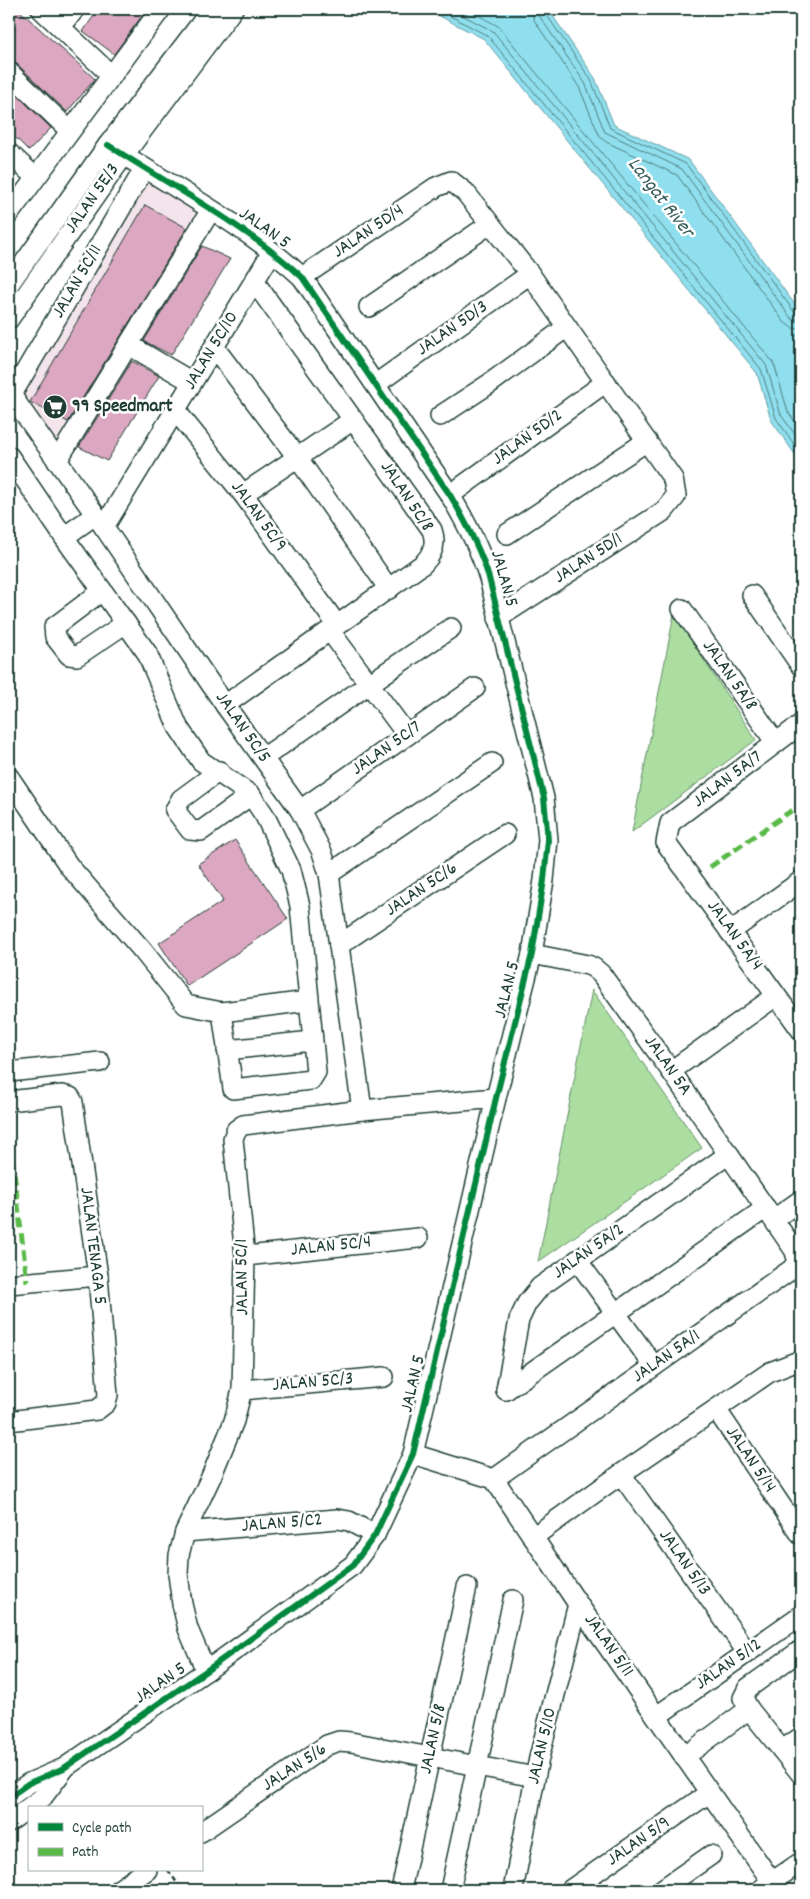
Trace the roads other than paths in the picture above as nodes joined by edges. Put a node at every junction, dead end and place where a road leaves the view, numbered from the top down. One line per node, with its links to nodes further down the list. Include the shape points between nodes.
1 (41, 9): 6 (street)
2 (74, 9): 6 (street)
3 (161, 9): 8 (street)
4 (212, 9): 10 (street, JALAN 5E/3)
5 (233, 9): 12 (street, JALAN 5E/3)
6 (61, 27): 8 (street)
7 (9, 72): 9 (street)
8 (112, 76): 9 (street)
9 (70, 130): 14 (street)
10 (108, 145): 12 (street, JALAN 5); 22 (street, JALAN 5E/3)
11 (9, 153): 14 (street)
12 (124, 155): 13 (street, JALAN 5); 24 (street, JALAN 5E/3)
13 (144, 169): 15 (street, JALAN 5); 31 (street, JALAN 5C/11)
14 (35, 178): 16 (street)
15 (211, 210): 18 (street, JALAN 5); 26 (street)
16 (9, 214)
17 (490, 224): 19 (street); 20 (street, JALAN 5D/4, via 465,192 451,181 436,187); 23 (street)
18 (272, 252): 20 (street, JALAN 5); 21 (street, JALAN 5C/10)
19 (530, 274): 25 (street); 30 (street, JALAN 5D/3)
20 (302, 277): 30 (street, JALAN 5)
21 (254, 281): 27 (street, JALAN 5C/10); 34 (street, JALAN 5C/8)
22 (9, 284)
23 (369, 307)
24 (9, 319)
25 (567, 327): 29 (street); 33 (street)
26 (129, 345): 28 (street); 38 (street)
27 (214, 347): 28 (street, JALAN 5C/10); 37 (street)
28 (192, 382): 32 (street, JALAN 5C/10)
29 (606, 382): 35 (street); 40 (street, JALAN 5D/2)
30 (376, 384): 40 (street, JALAN 5)
31 (10, 394): 38 (street, JALAN 5C/5)
32 (176, 410): 39 (street, JALAN 5C/9); 41 (street, JALAN 5C/10)
33 (440, 416)
34 (353, 420): 37 (street); 44 (street, JALAN 5C/8, via 432,530 435,539 430,557)
35 (647, 441): 42 (street); 48 (street, JALAN 5D/1, via 673,479 676,496 664,511)
36 (9, 456): 43 (street)
37 (297, 457): 39 (street); 44 (street)
38 (58, 461): 41 (street, JALAN 5C/5)
39 (243, 494): 50 (street, JALAN 5C/9)
40 (450, 495): 48 (street, JALAN 5, via 481,552)
41 (99, 521): 43 (street); 55 (street, JALAN 5C/5)
42 (507, 534)
43 (64, 537): 45 (street)
44 (389, 588): 50 (street, JALAN 5C/8)
45 (102, 591): 49 (street); 49 (street, via 54,627 55,637 69,655 77,656)
46 (752, 595): 52 (street)
47 (682, 610): 58 (street, JALAN 5A/8)
48 (498, 618): 71 (street, JALAN 5, via 544,798 548,840)
49 (126, 623): 61 (street, via 147,653 178,727 201,761)
50 (334, 628): 53 (street, JALAN 5C/9); 55 (street, JALAN 5C/8)
51 (451, 628): 53 (street)
52 (801, 666)
53 (369, 684): 57 (street, JALAN 5C/9); 59 (street)
54 (475, 688): 57 (street, JALAN 5C/7)
55 (225, 705): 59 (street, JALAN 5C/5)
56 (801, 724): 58 (street, JALAN 5A/7)
57 (407, 735): 64 (street, JALAN 5C/7)
58 (776, 744): 66 (street, JALAN 5A/7, via 670,822)
59 (263, 758): 64 (street, JALAN 5C/5)
60 (492, 763): 68 (street)
61 (219, 771): 63 (street); 63 (street, via 181,799 175,810 190,830 201,830)
62 (9, 777): 74 (street, via 69,866 186,1005)
63 (251, 795): 68 (street, via 291,870)
64 (300, 810): 68 (street, JALAN 5C/5, via 322,852)
65 (505, 834): 70 (street, JALAN 5C/6)
66 (666, 843): 69 (street, JALAN 5A/4)
67 (801, 881): 69 (street)
68 (321, 895): 70 (street, JALAN 5C/5); 73 (street)
69 (730, 932): 72 (street, JALAN 5A/4)
70 (339, 945): 83 (street, JALAN 5C/5)
71 (532, 954): 79 (street, JALAN 5A, via 594,968); 81 (street, JALAN 5)
72 (776, 996): 75 (street, JALAN 5A/4); 79 (street)
73 (308, 1001): 74 (street); 76 (street)
74 (222, 1012): 77 (street)
75 (801, 1030)
76 (312, 1041): 77 (street); 77 (street, via 316,1072 311,1080 233,1089)
77 (227, 1050)
78 (100, 1062): 80 (street)
79 (671, 1071): 84 (street, JALAN 5A)
80 (9, 1072)
81 (496, 1098): 83 (street, JALAN 5C/1); 99 (street, JALAN 5)
82 (9, 1102): 90 (street, JALAN TENAGA 5, via 62,1095 70,1097 73,1102)
83 (362, 1110): 88 (street, JALAN 5C/1, via 243,1125 236,1130 233,1139)
84 (729, 1154): 86 (street, JALAN 5A); 89 (street, JALAN 5A/2)
85 (801, 1200): 86 (street)
86 (770, 1213): 92 (street); 94 (street, JALAN 5A/1, via 795,1251 797,1261 792,1270)
87 (418, 1238): 88 (street, JALAN 5C/4)
88 (245, 1256): 96 (street, JALAN 5C/1)
89 (577, 1260): 92 (street); 92 (street, JALAN 5A/2, via 540,1287 527,1303 519,1320 506,1390)
90 (98, 1276): 91 (street); 98 (street, JALAN TENAGA 5, via 106,1403 97,1410)
91 (9, 1284)
92 (616, 1313): 94 (street)
93 (801, 1360): 97 (street, via 770,1372)
94 (654, 1366): 101 (street, JALAN 5A/1)
95 (384, 1377): 96 (street, JALAN 5C/3)
96 (242, 1390): 102 (street, JALAN 5C/1, via 234,1421)
97 (716, 1410): 100 (street); 104 (street, JALAN 5/14)
98 (9, 1421)
99 (413, 1454): 101 (street); 103 (street, JALAN 5)
100 (621, 1474): 105 (street); 111 (street, JALAN 5/13)
101 (494, 1479): 105 (street, JALAN 5/11)
102 (185, 1532): 103 (street, JALAN 5/C2, via 337,1519 349,1521); 112 (street, JALAN 5C/1, via 178,1574 182,1604 188,1629)
103 (375, 1535): 112 (street, JALAN 5, via 353,1565)
104 (801, 1535)
105 (533, 1537): 108 (street, JALAN 5/11)
106 (466, 1587): 117 (street, JALAN 5/8)
107 (513, 1600): 119 (street)
108 (578, 1604): 114 (street, JALAN 5/11); 122 (street, JALAN 5/10)
109 (801, 1615): 111 (street, JALAN 5/12)
110 (801, 1650): 113 (street, via 748,1688 744,1698)
111 (747, 1652): 114 (street, JALAN 5/12)
112 (206, 1671): 120 (street, JALAN 5)
113 (749, 1709): 116 (street); 118 (street)
114 (657, 1716): 118 (street, JALAN 5/11)
115 (801, 1737): 116 (street)
116 (782, 1750): 121 (street)
117 (430, 1757): 119 (street, JALAN 5/6); 128 (street, JALAN 5/6, via 339,1741); 134 (street, JALAN 5/8)
118 (684, 1757): 123 (street, JALAN 5/11)
119 (477, 1766): 122 (street, JALAN 5/6); 135 (street)
120 (64, 1768): 124 (street, JALAN 5, via 28,1783); 125 (street, JALAN 5, via 42,1798)
121 (801, 1774)
122 (535, 1777): 136 (street, JALAN 5/10)
123 (709, 1793): 132 (street, JALAN 5/11); 137 (street, JALAN 5/9)
124 (9, 1797)
125 (31, 1806)
126 (28, 1808): 127 (street, JALAN 5)
127 (9, 1822)
128 (202, 1831)
129 (711, 1855): 138 (street)
130 (801, 1862): 132 (street)
131 (143, 1872): 133 (street)
132 (766, 1886)
133 (118, 1890)
134 (401, 1890)
135 (450, 1890)
136 (513, 1890)
137 (570, 1890)
138 (661, 1890)

